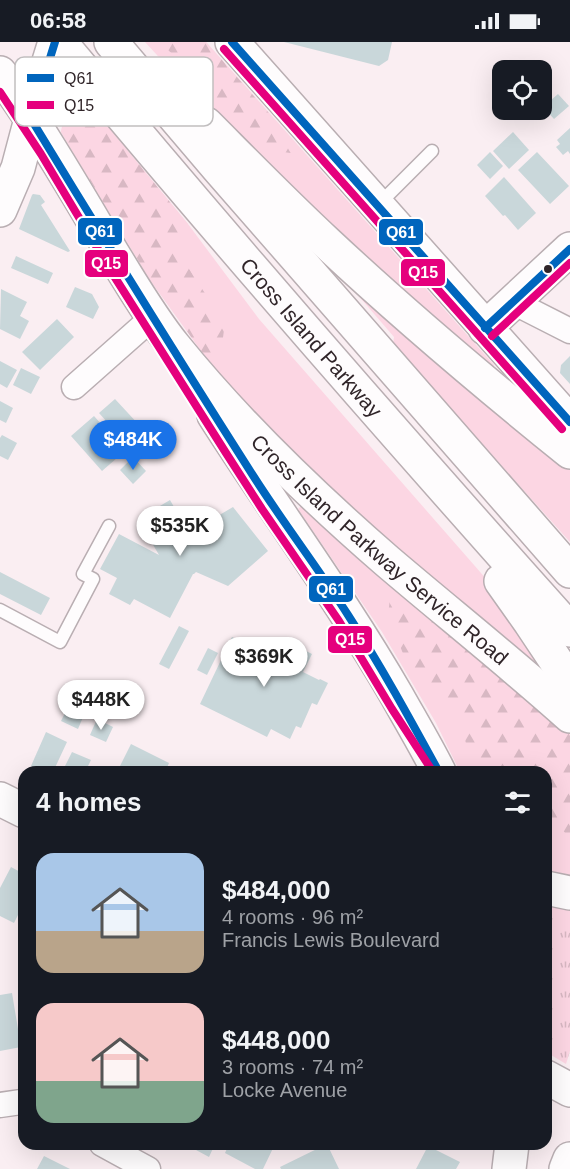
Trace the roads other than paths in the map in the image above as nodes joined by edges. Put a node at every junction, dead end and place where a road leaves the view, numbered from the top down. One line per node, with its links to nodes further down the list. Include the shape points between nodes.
1 (111, 42): 4 (main road, Cross Island Parkway)
2 (125, 42): 5 (main road)
3 (232, 42): 14 (main road)
4 (124, 57)
5 (140, 57)
6 (0, 73): 7 (main road, Cross Island Parkway Service Road)
7 (15, 95)
8 (29, 126): 15 (main road, via 18,168)
9 (35, 126): 18 (main road, Cross Island Parkway Service Road)
10 (125, 126): 23 (main road, Cross Island Parkway)
11 (182, 126): 26 (main road, Cross Island Parkway)
12 (208, 126): 24 (main road, via 342,257)
13 (432, 151): 14 (lane)
14 (377, 206): 19 (main road)
15 (0, 210)
16 (570, 249): 17 (main road)
17 (513, 302): 19 (main road); 20 (street)
18 (153, 317): 21 (street); 30 (main road, via 348,615); 31 (main road, Cross Island Parkway Service Road, via 197,373 288,470)
19 (485, 328): 22 (main road)
20 (570, 331)
21 (74, 387)
22 (570, 422)
23 (390, 426): 28 (main road, Cross Island Parkway); 29 (main road)
24 (570, 452)
25 (108, 526): 27 (lane, via 84,574 93,579 60,642)
26 (570, 571)
27 (0, 610)
28 (570, 630)
29 (570, 682)
30 (401, 704): 32 (main road); 33 (main road)
31 (570, 716)
32 (436, 766)
33 (441, 766)
34 (0, 799): 35 (main road)
35 (18, 808)
36 (552, 889): 37 (main road)
37 (570, 893)
38 (552, 1080): 39 (main road)
39 (570, 1090)
40 (18, 1102): 41 (street)
41 (0, 1105)
42 (113, 1150): 45 (street)
43 (511, 1150): 46 (main road)
44 (570, 1159): 47 (main road)
45 (148, 1169)
46 (509, 1169)
47 (566, 1169)

